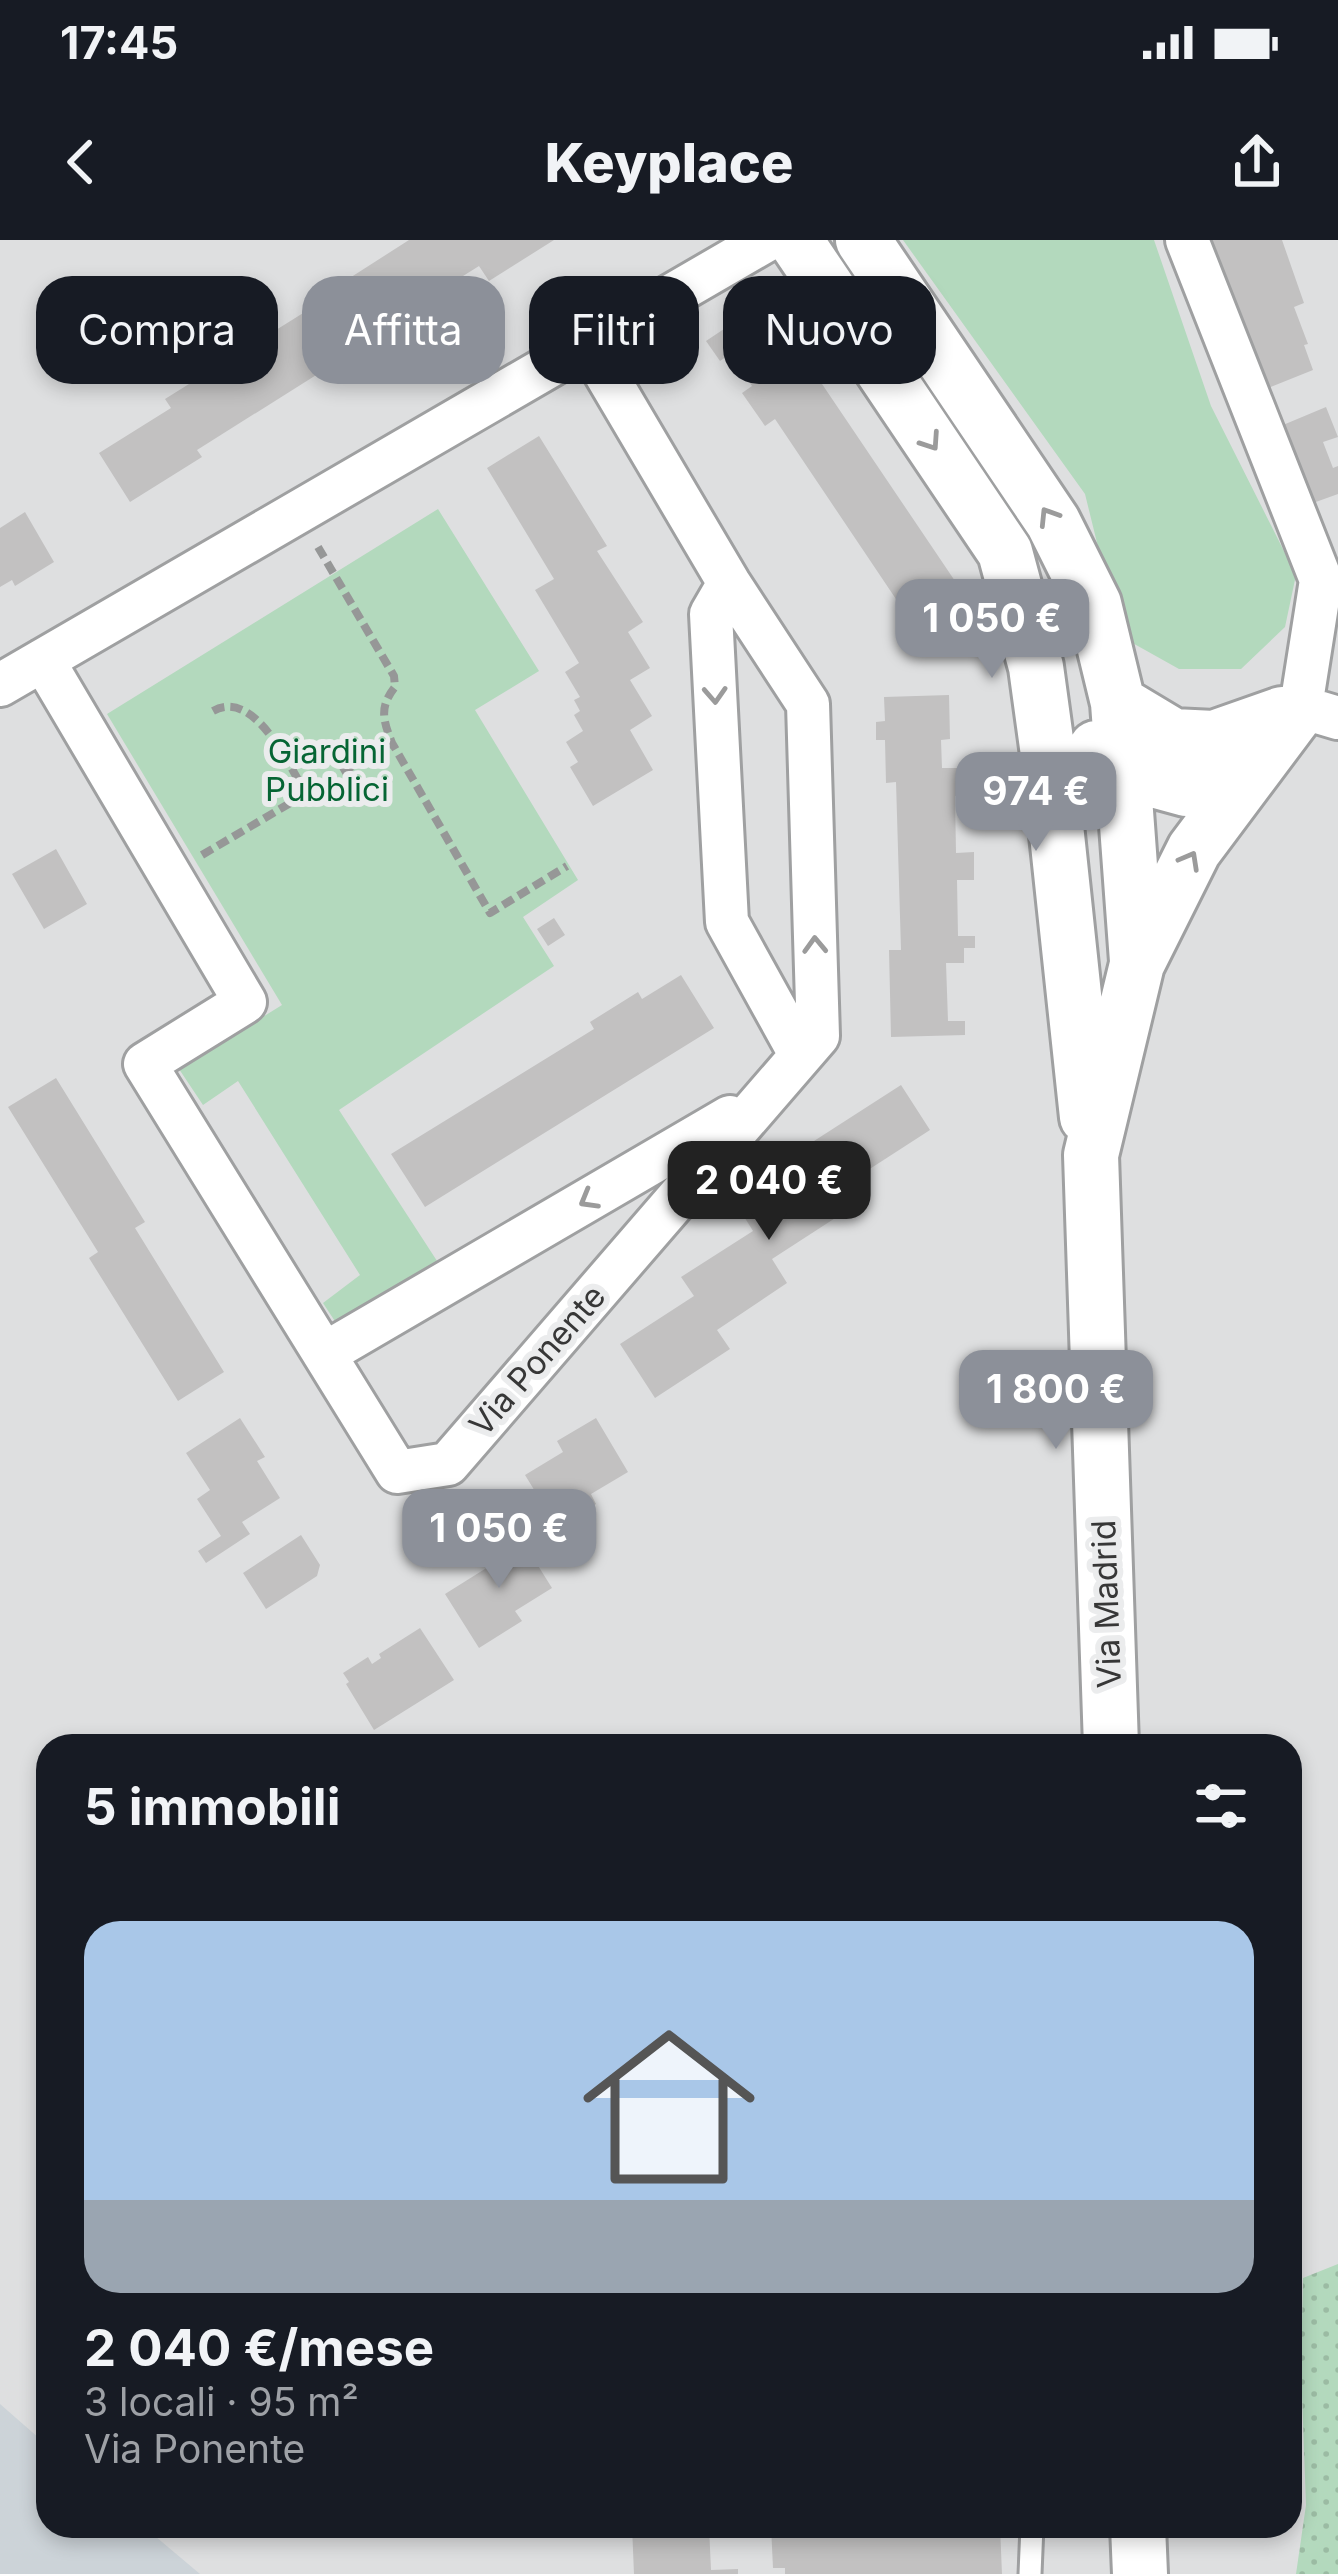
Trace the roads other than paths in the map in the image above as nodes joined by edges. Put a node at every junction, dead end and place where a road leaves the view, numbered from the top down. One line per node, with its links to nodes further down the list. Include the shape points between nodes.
1 (767, 240): 5 (street)
2 (795, 240): 8 (street, one-way to 8)
3 (863, 240): 13 (street, one-way to 3, via 1094,604 1053,522)
4 (1187, 240): 12 (street, via 1321,580)
5 (699, 279)
6 (529, 378): 10 (street)
7 (611, 384): 9 (street, Via Ponente)
8 (1005, 552): 14 (street, via 1048,609 1086,742); 16 (street, via 1036,667)
9 (730, 583): 17 (street, one-way to 17, via 711,614 727,922); 17 (street, Via Ponente, one-way to 9, via 818,1036 808,704)
10 (43, 659): 11 (street); 20 (street, Via Ponente, via 245,1002 145,1064)
11 (0, 685)
12 (1326, 699): 13 (street, via 1214,738 1173,736); 14 (street, via 1237,770 1186,789); 15 (street, one-way to 12, via 1194,850)
13 (1118, 703): 14 (street)
14 (1123, 763): 15 (street); 16 (street, via 1082,801)
15 (1137, 964): 19 (street, Via Madrid)
16 (1076, 1010): 19 (street)
17 (800, 1054): 18 (street, Via Ponente)
18 (762, 1098): 20 (street, one-way to 20); 20 (street, Via Ponente, via 448,1464 397,1472)
19 (1091, 1155): 21 (street, Via Madrid)
20 (324, 1354)
21 (1111, 1734)
22 (1032, 2538): 24 (lane)
23 (1138, 2538): 25 (street)
24 (1030, 2574)
25 (1139, 2574)

